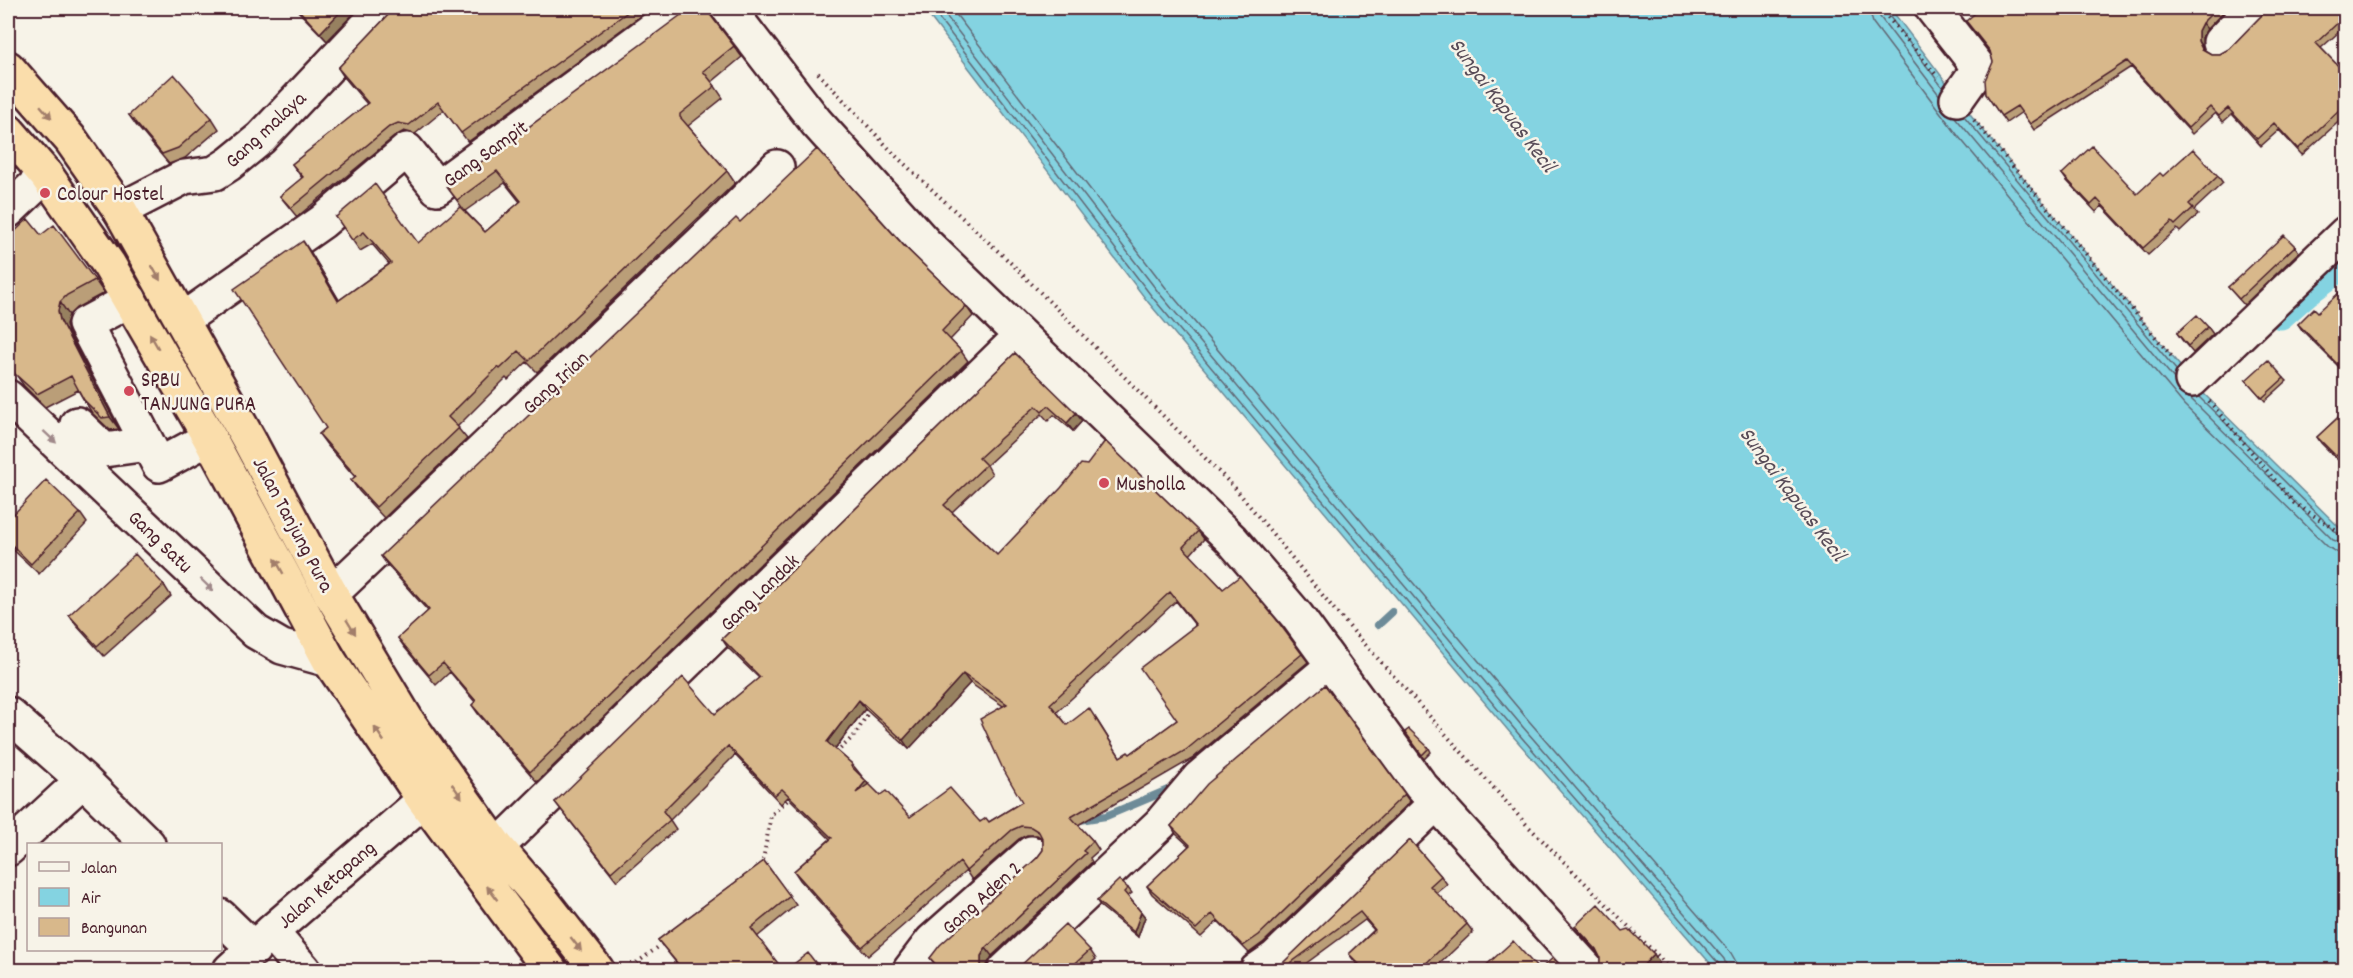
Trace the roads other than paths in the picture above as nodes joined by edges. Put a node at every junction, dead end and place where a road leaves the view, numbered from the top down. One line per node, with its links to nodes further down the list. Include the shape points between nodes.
1 (384, 8): 12 (street, Gang malaya, via 261,138 229,164 215,173 184,177)
2 (682, 8): 16 (street, Gang Sampit, via 437,188 407,150 322,222)
3 (728, 8): 17 (street, via 816,122 925,243)
4 (1932, 8): 8 (street, via 1979,68)
5 (2253, 8): 6 (street)
6 (2220, 42)
7 (8, 68): 12 (highway, Jalan Tanjung Pura, one-way to 12, via 71,140)
8 (1957, 99)
9 (8, 131): 11 (highway, Jalan Tanjung Pura)
10 (777, 167): 23 (street, Gang Irian)
11 (46, 175): 13 (street); 15 (highway, Jalan Tanjung Pura)
12 (120, 210): 16 (highway, Jalan Tanjung Pura, one-way to 16)
13 (8, 211)
14 (2346, 233): 18 (street)
15 (130, 300): 21 (highway, Jalan Tanjung Pura, one-way to 15); 22 (street, via 85,324)
16 (182, 320): 23 (highway, Jalan Tanjung Pura)
17 (1021, 336): 29 (street, via 1232,540 1296,616); 31 (street, Gang Landak)
18 (2192, 380)
19 (8, 397): 24 (street, Gang Satu, one-way to 24, via 256,632 282,647)
20 (77, 424): 22 (street, via 104,450)
21 (209, 438): 22 (street, via 159,465); 24 (highway, Jalan Tanjung Pura, one-way to 21)
22 (148, 444)
23 (331, 594): 31 (highway, Jalan Tanjung Pura, one-way to 31, via 408,722)
24 (329, 660): 28 (highway, Jalan Tanjung Pura, one-way to 24)
25 (1323, 674): 43 (street, via 1199,778 1160,824)
26 (13, 729): 27 (street)
27 (83, 780): 30 (street); 32 (street)
28 (424, 800): 36 (street, Jalan Ketapang); 37 (highway, Jalan Tanjung Pura, one-way to 28)
29 (1436, 802): 44 (street, via 1276,957); 45 (street)
30 (147, 843)
31 (497, 847): 35 (highway, Jalan Tanjung Pura)
32 (8, 849)
33 (1031, 853): 42 (street, Gang Aden 2, via 932,941)
34 (222, 917): 36 (street)
35 (556, 918): 37 (highway); 41 (highway, Jalan Tanjung Pura, one-way to 41)
36 (262, 940): 38 (street, Jalan Ketapang); 39 (street)
37 (527, 940): 40 (highway, Jalan Tanjung Pura)
38 (230, 970)
39 (304, 970)
40 (550, 970)
41 (597, 970)
42 (910, 970)
43 (1005, 970)
44 (1257, 970)
45 (1588, 970)

